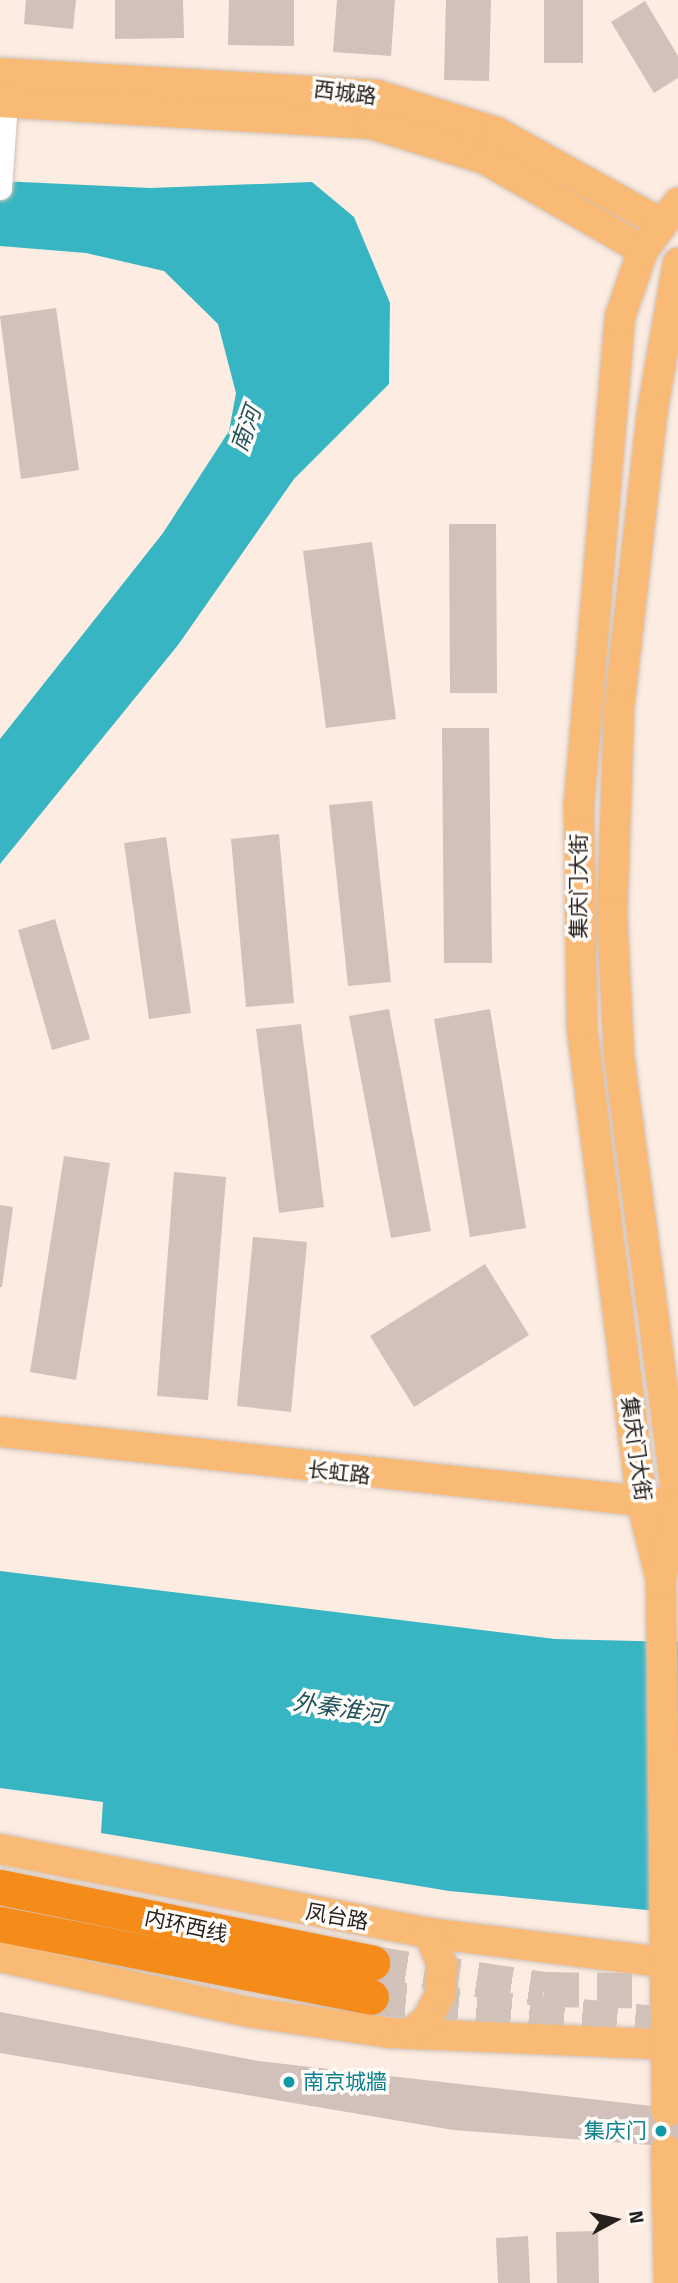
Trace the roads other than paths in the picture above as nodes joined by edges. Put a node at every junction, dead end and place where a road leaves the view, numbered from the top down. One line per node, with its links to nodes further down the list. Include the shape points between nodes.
1 (0, 73): 4 (main road, 西城路, via 377,95 496,132)
2 (3, 102): 3 (street); 5 (main road, 西城路, via 371,124 485,159)
3 (0, 188)
4 (669, 213): 5 (main road, 集庆门大街)
5 (643, 250): 8 (main road, 集庆门大街, via 621,317 579,805 582,1025)
6 (678, 262): 9 (main road, 集庆门大街, via 667,296 620,708 612,914 619,1056)
7 (0, 1432): 8 (main road, 长虹路)
8 (642, 1503): 9 (main road, 长虹路); 10 (main road, 集庆门大街)
9 (678, 1503): 10 (main road, 集庆门大街)
10 (661, 1588): 16 (main road, 集庆门大街, via 662,1922)
11 (0, 1849): 14 (main road, 凤台路)
12 (0, 1887): 13 (highway, 内环西线, via 372,1980)
13 (0, 1924)
14 (429, 1933): 16 (main road, 凤台路); 17 (main road, via 442,1965 440,1994 427,2021)
15 (0, 1957): 17 (main road, via 248,2012)
16 (670, 1964): 18 (main road, 集庆门大街)
17 (409, 2034): 18 (main road)
18 (672, 2045): 19 (main road, 集庆门大街)
19 (667, 2112)
20 (666, 2150): 21 (main road)
21 (669, 2283)

